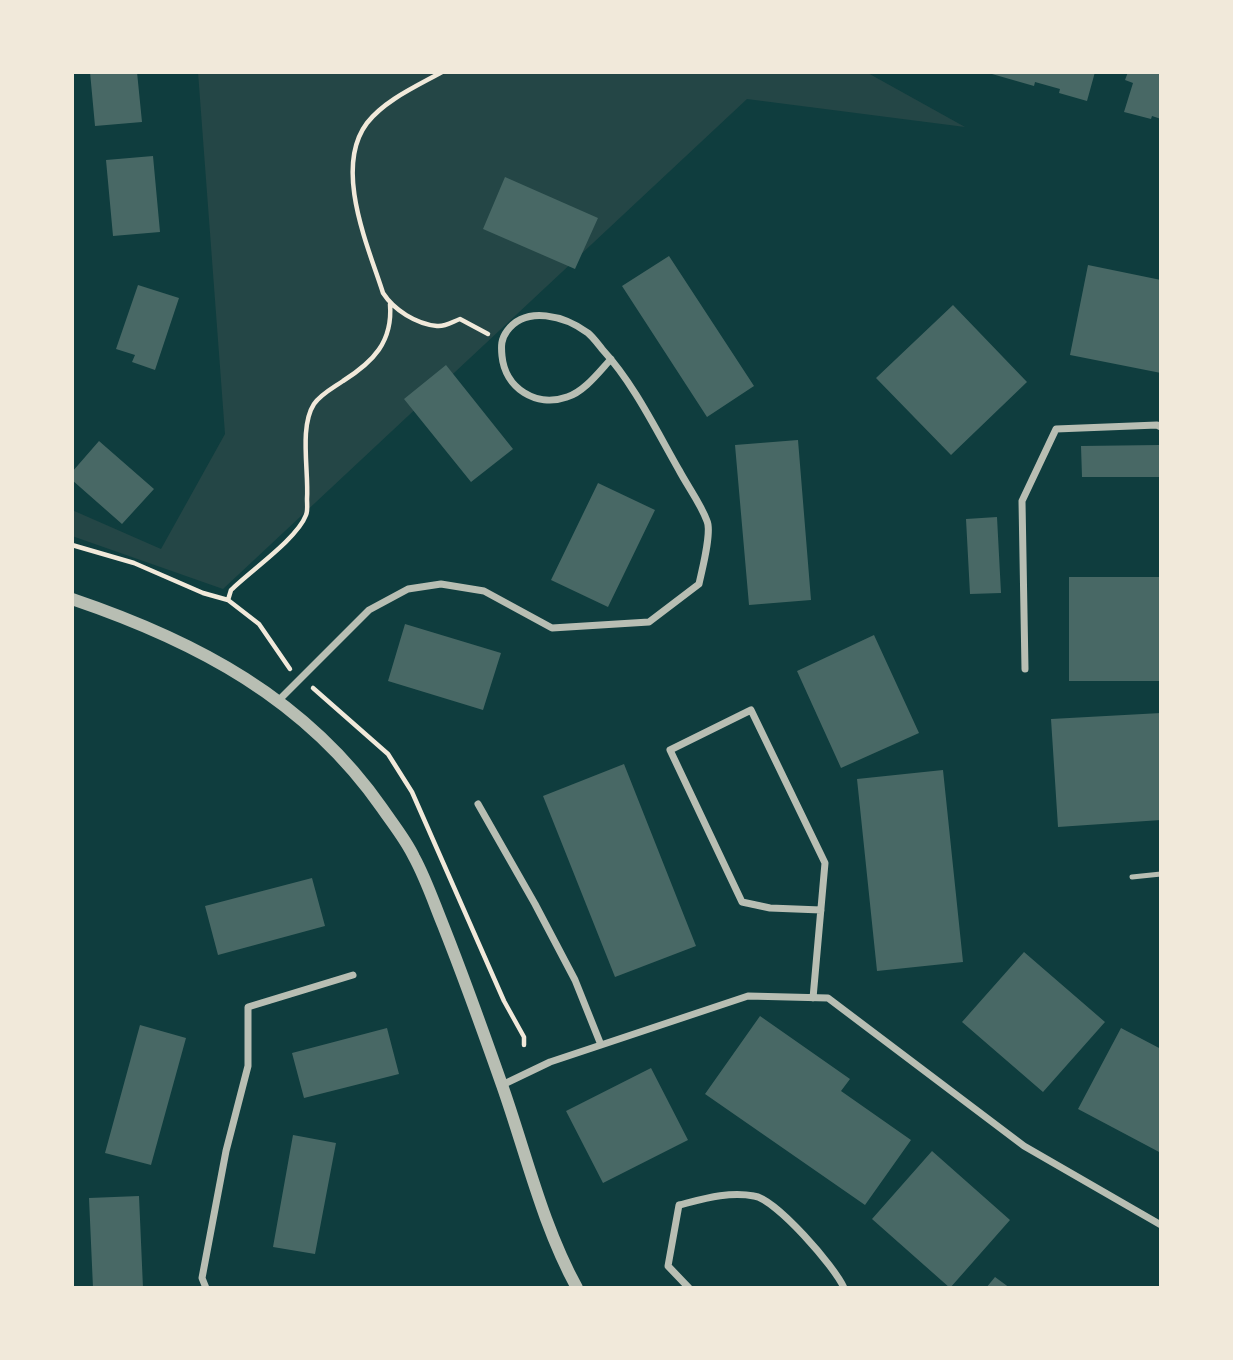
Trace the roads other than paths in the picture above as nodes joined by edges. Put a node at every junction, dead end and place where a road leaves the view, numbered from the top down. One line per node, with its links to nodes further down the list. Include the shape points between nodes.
1 (611, 359): 1 (street, via 588,333 561,319 536,314 516,321 501,341 504,371 523,393 537,400 569,397); 5 (street, via 630,384 709,524 699,584 649,622 552,628 484,591 441,584 408,589 369,610)
2 (1161, 427): 4 (street, via 1056,429 1023,501)
3 (72, 599): 5 (street, via 193,647)
4 (1025, 669)
5 (279, 701): 13 (street, via 329,744 369,789 414,856)
6 (478, 804): 12 (street, via 575,980)
7 (1161, 874): 8 (lane)
8 (1132, 877)
9 (821, 909): 9 (street, via 825,863 751,710 670,750 742,902 770,908); 11 (street)
10 (353, 975): 15 (street, via 248,1007 248,1066 223,1164 202,1278)
11 (813, 998): 12 (street, via 748,996); 14 (street, via 828,998 1024,1146)
12 (601, 1045): 13 (street)
13 (502, 1085): 16 (street, via 536,1192)
14 (1161, 1225)
15 (206, 1288)
16 (577, 1288)
17 (689, 1288): 18 (street, via 668,1266 679,1205 718,1196 757,1196 799,1229)
18 (844, 1288)

